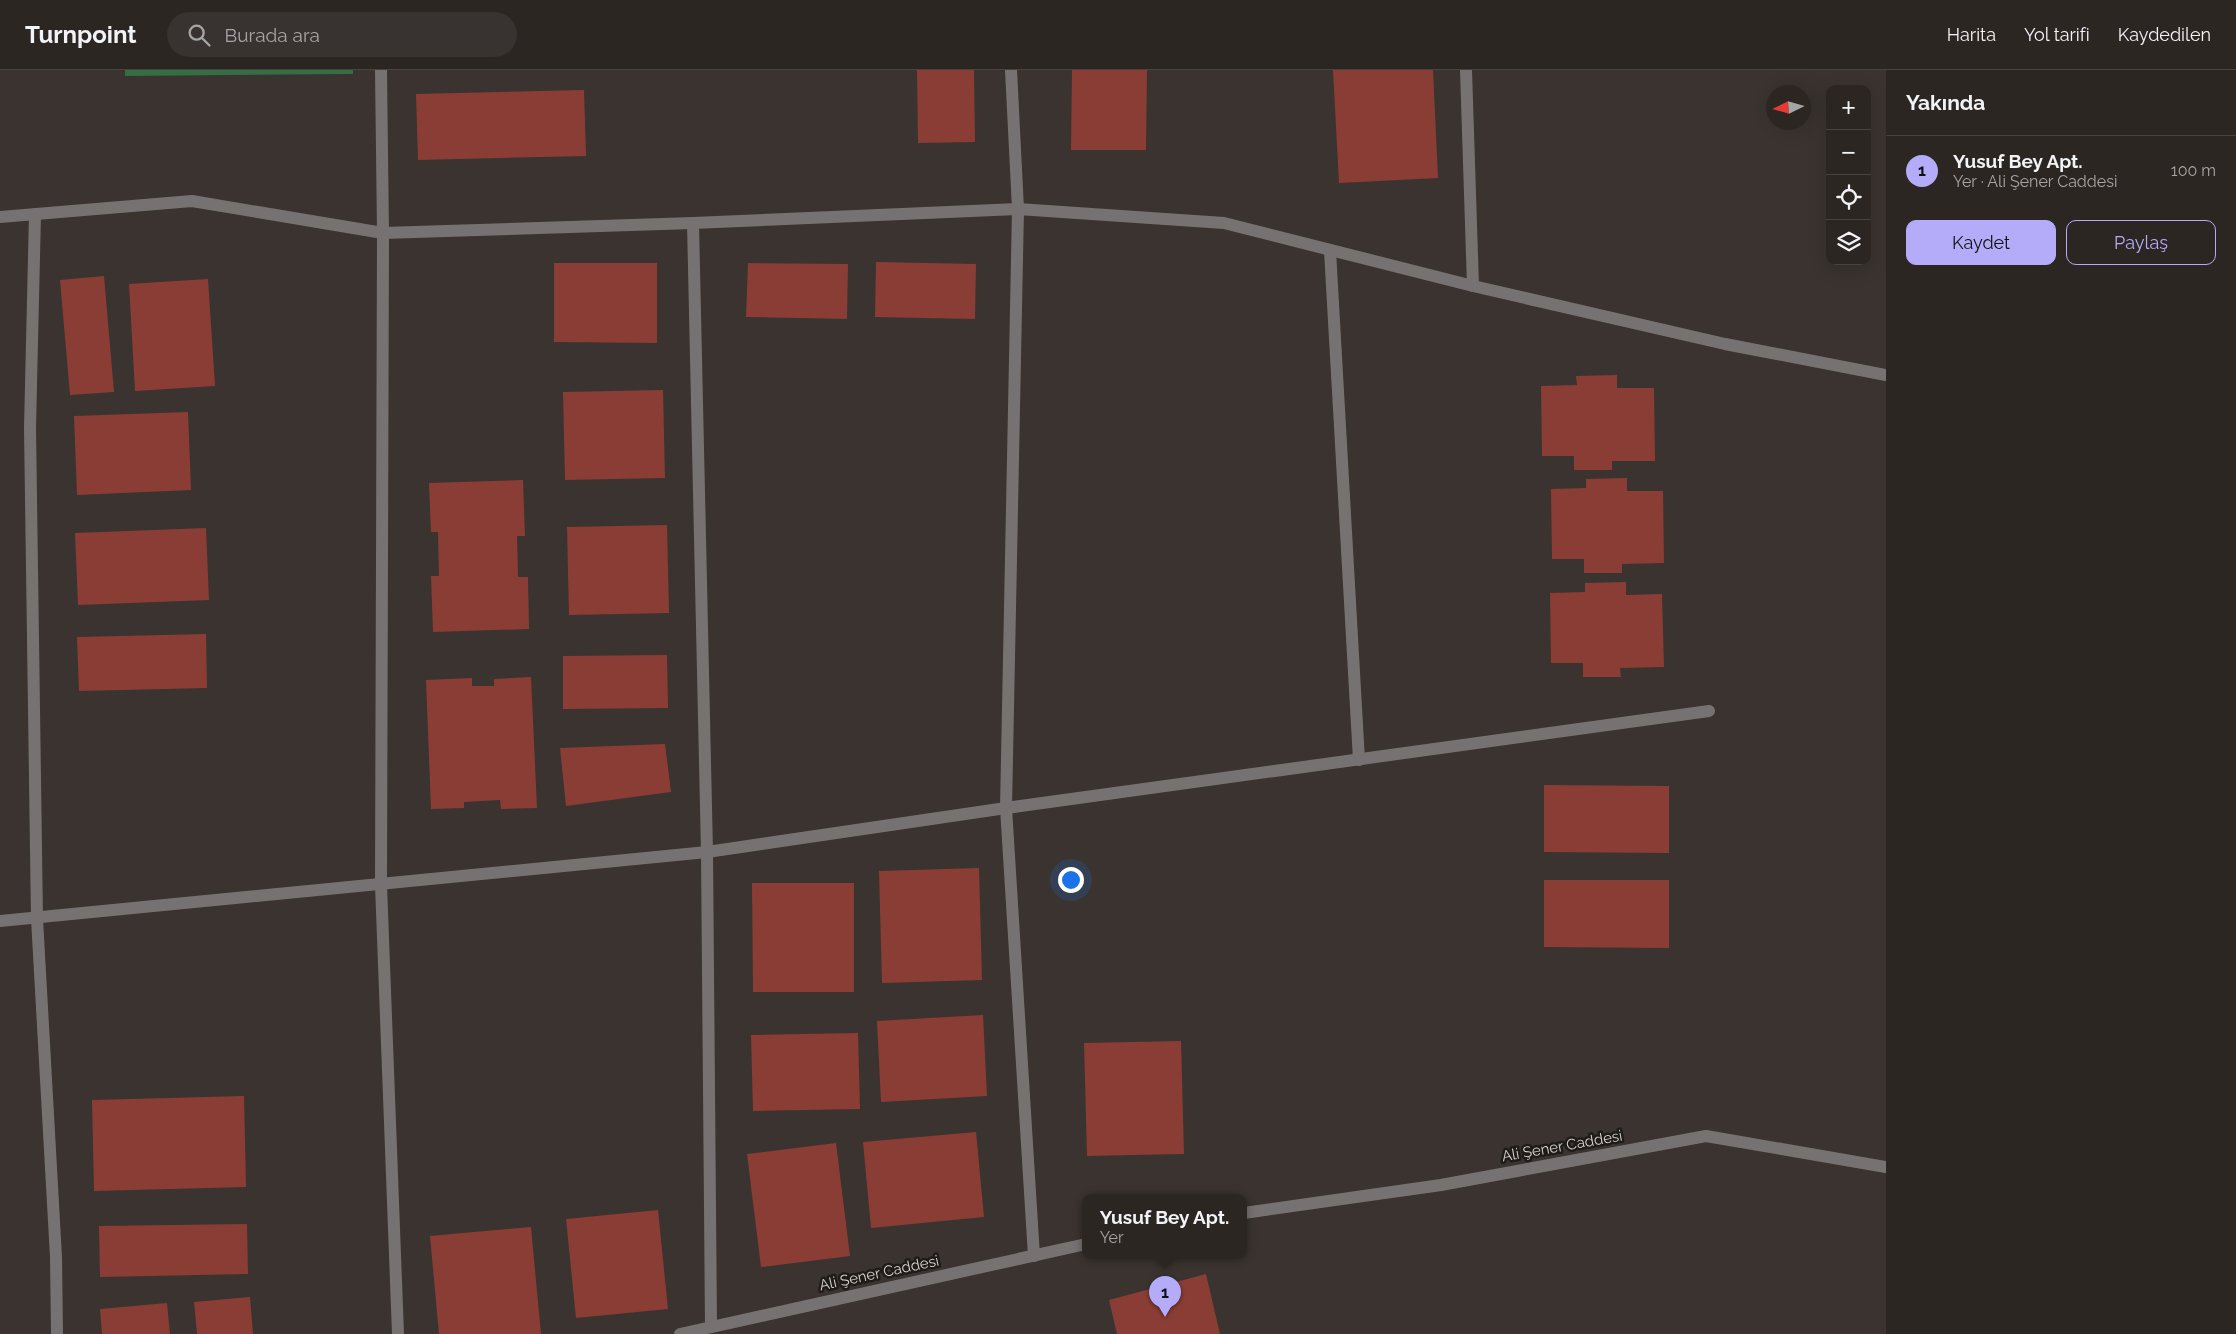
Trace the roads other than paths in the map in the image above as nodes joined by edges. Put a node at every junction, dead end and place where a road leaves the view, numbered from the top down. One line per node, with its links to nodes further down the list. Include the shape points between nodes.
1 (381, 70): 8 (street)
2 (1011, 70): 4 (street)
3 (1466, 70): 10 (street)
4 (1018, 209): 7 (street); 9 (street, via 1224,223); 14 (street)
5 (35, 214): 6 (street); 8 (street, via 192,201); 17 (street, via 30,428)
6 (0, 218)
7 (692, 223): 8 (street); 15 (street)
8 (383, 233): 16 (street)
9 (1330, 251): 10 (street); 13 (street)
10 (1473, 286): 11 (street, via 1725,344)
11 (1886, 375)
12 (1709, 711): 13 (street)
13 (1359, 760): 14 (street)
14 (1006, 808): 15 (street); 22 (street)
15 (707, 852): 16 (street); 23 (street)
16 (381, 885): 17 (street); 25 (street)
17 (36, 919): 18 (street); 24 (street, via 56,1257)
18 (0, 921)
19 (1886, 1167): 20 (street, Ali Şener Caddesi, via 1706,1136 1441,1185)
20 (1247, 1213)
21 (1082, 1245): 22 (street, Ali Şener Caddesi)
22 (1034, 1256): 23 (street, Ali Şener Caddesi)
23 (711, 1327): 26 (street, Ali Şener Caddesi)
24 (57, 1334)
25 (398, 1334)
26 (680, 1334)

